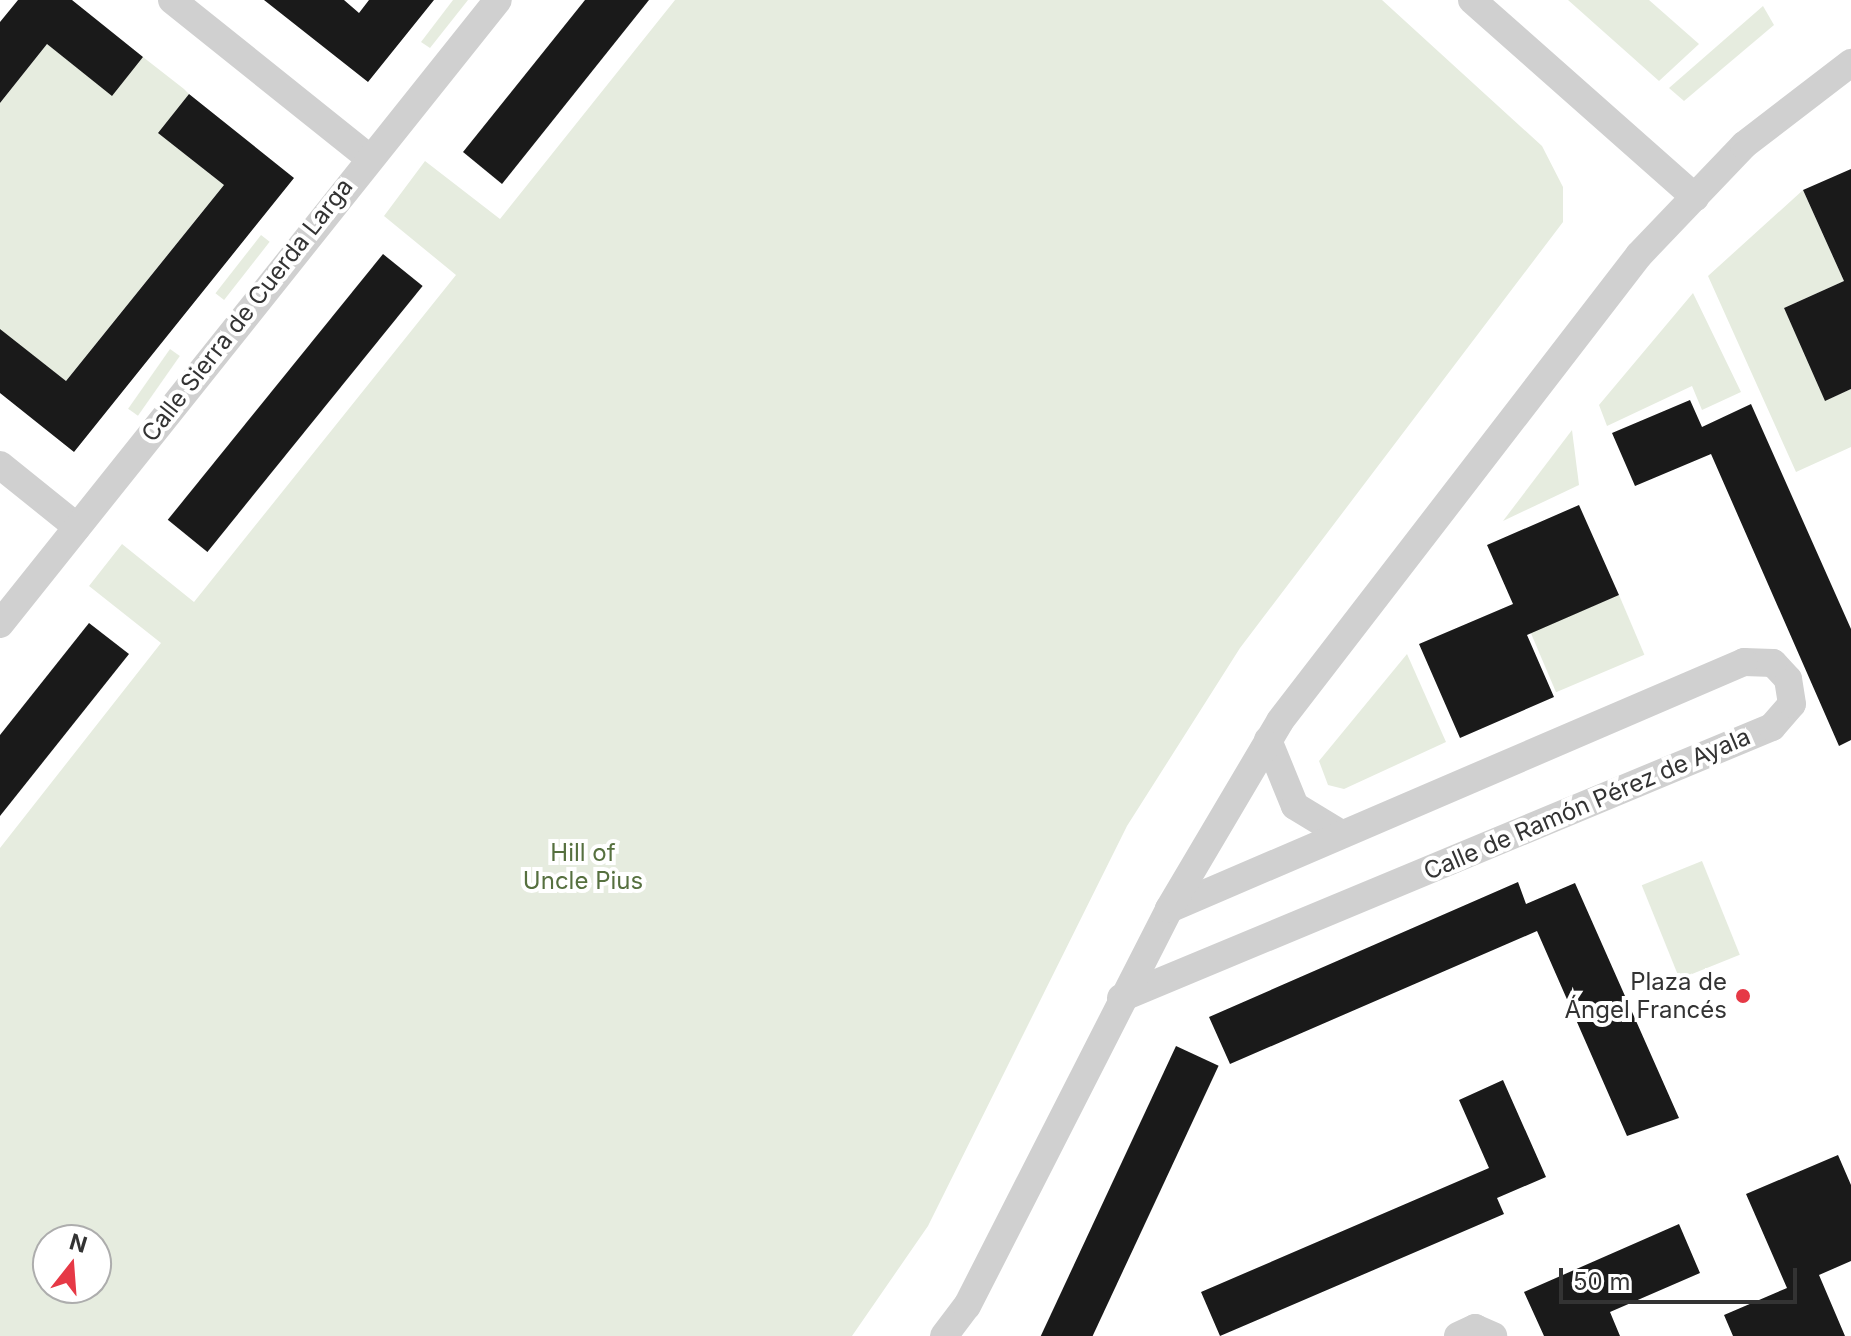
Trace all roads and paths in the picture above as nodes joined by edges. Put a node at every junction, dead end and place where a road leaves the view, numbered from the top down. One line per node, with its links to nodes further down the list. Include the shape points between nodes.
1 (172, 0): 5 (street)
2 (498, 0): 5 (street, Calle Sierra de Cuerda Larga)
3 (1472, 0): 6 (street)
4 (1851, 63): 6 (street, via 1744,145)
5 (368, 157): 8 (street, Calle Sierra de Cuerda Larga)
6 (1695, 197): 10 (street, via 1639,255 1454,488)
7 (0, 465): 8 (street)
8 (77, 527): 9 (street, Calle Sierra de Cuerda Larga)
9 (0, 624)
10 (1268, 740): 11 (street, via 1295,806); 12 (street)
11 (1341, 834): 12 (street, Calle de Ramón Pérez de Ayala); 13 (street, Calle de Ramón Pérez de Ayala, via 1744,662 1773,663 1788,679 1792,704 1772,727)
12 (1169, 909): 13 (street)
13 (1121, 998): 14 (street, via 967,1306)
14 (944, 1336)
15 (1458, 1336): 16 (street, via 1475,1328)
16 (1493, 1336)

